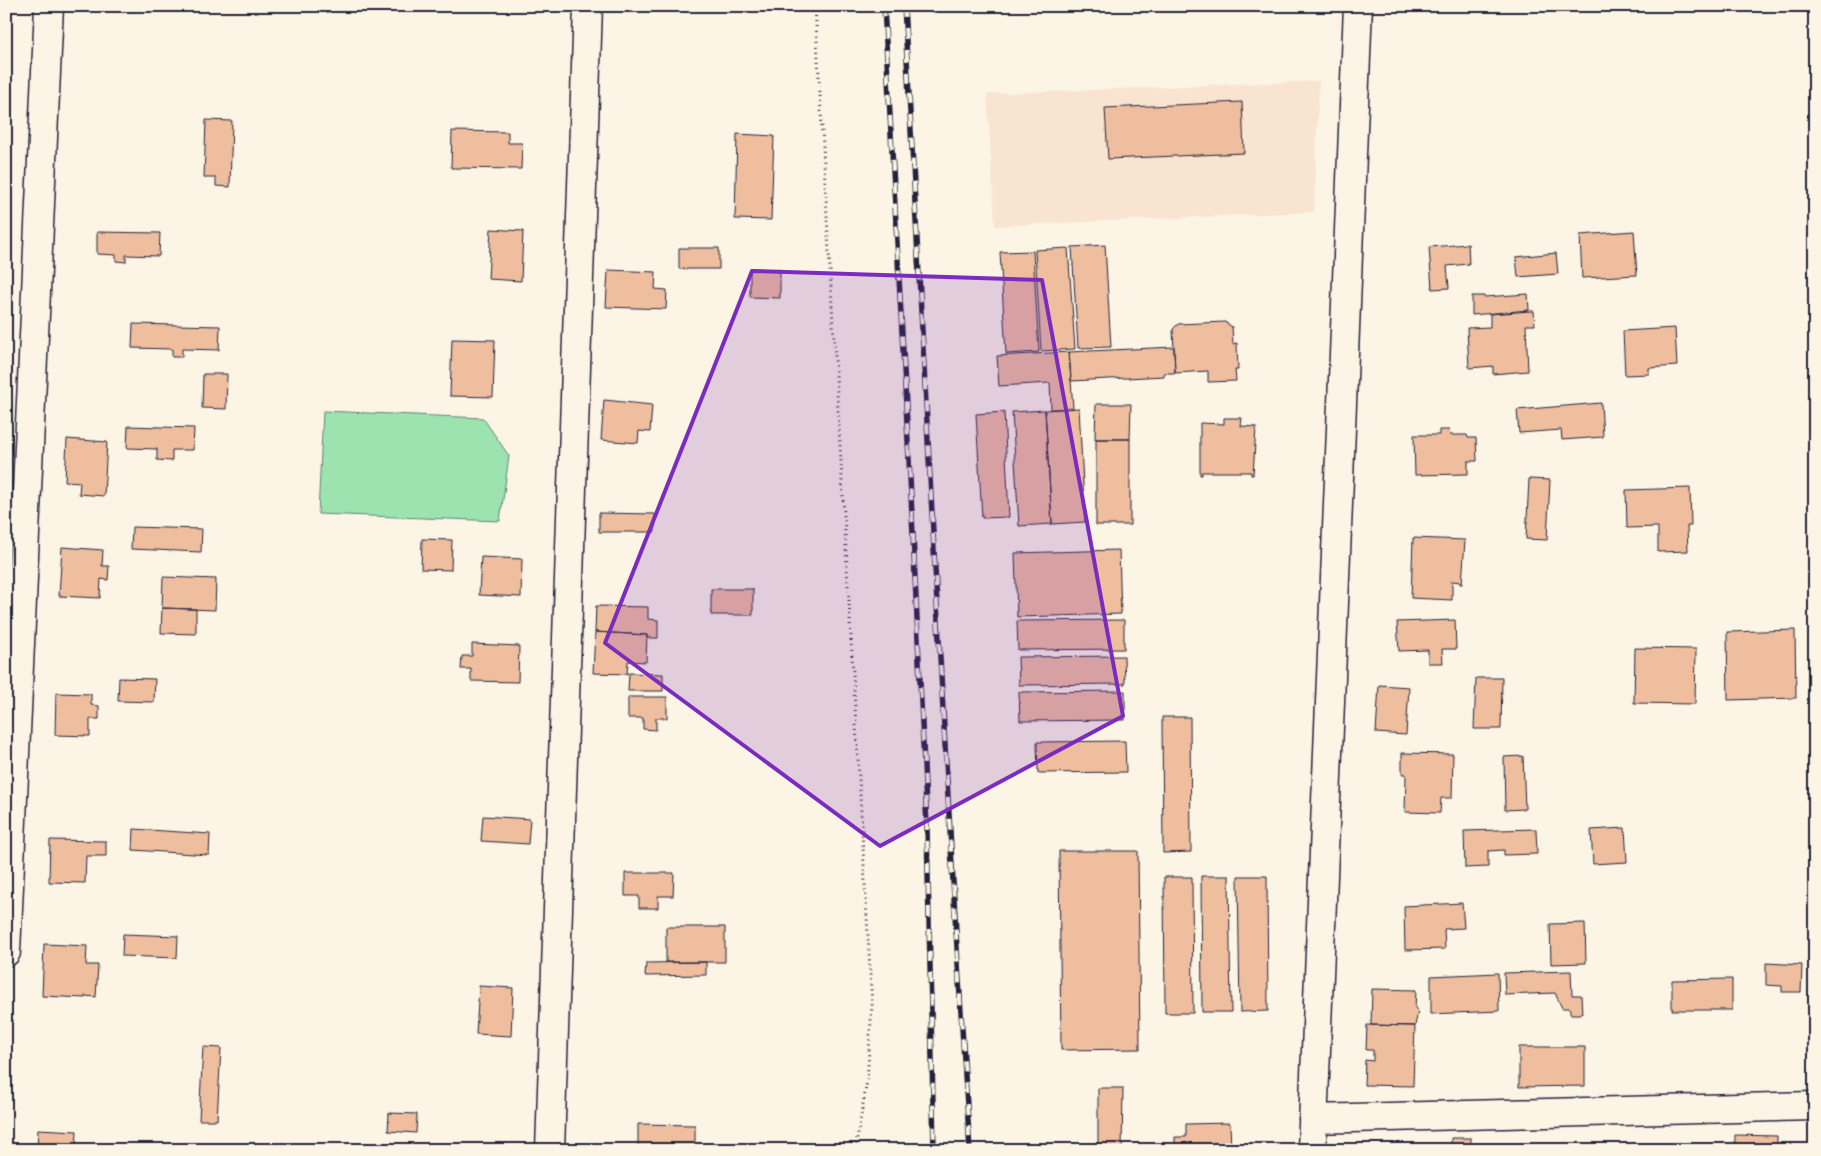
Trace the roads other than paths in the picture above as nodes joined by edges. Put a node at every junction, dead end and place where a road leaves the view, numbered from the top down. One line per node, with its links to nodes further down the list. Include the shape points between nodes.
1 (49, 6): 4 (street)
2 (588, 6): 7 (street)
3 (1358, 6): 6 (street)
4 (6, 952)
5 (1815, 1106): 6 (street)
6 (1313, 1119): 8 (street)
7 (550, 1150)
8 (1312, 1150)

